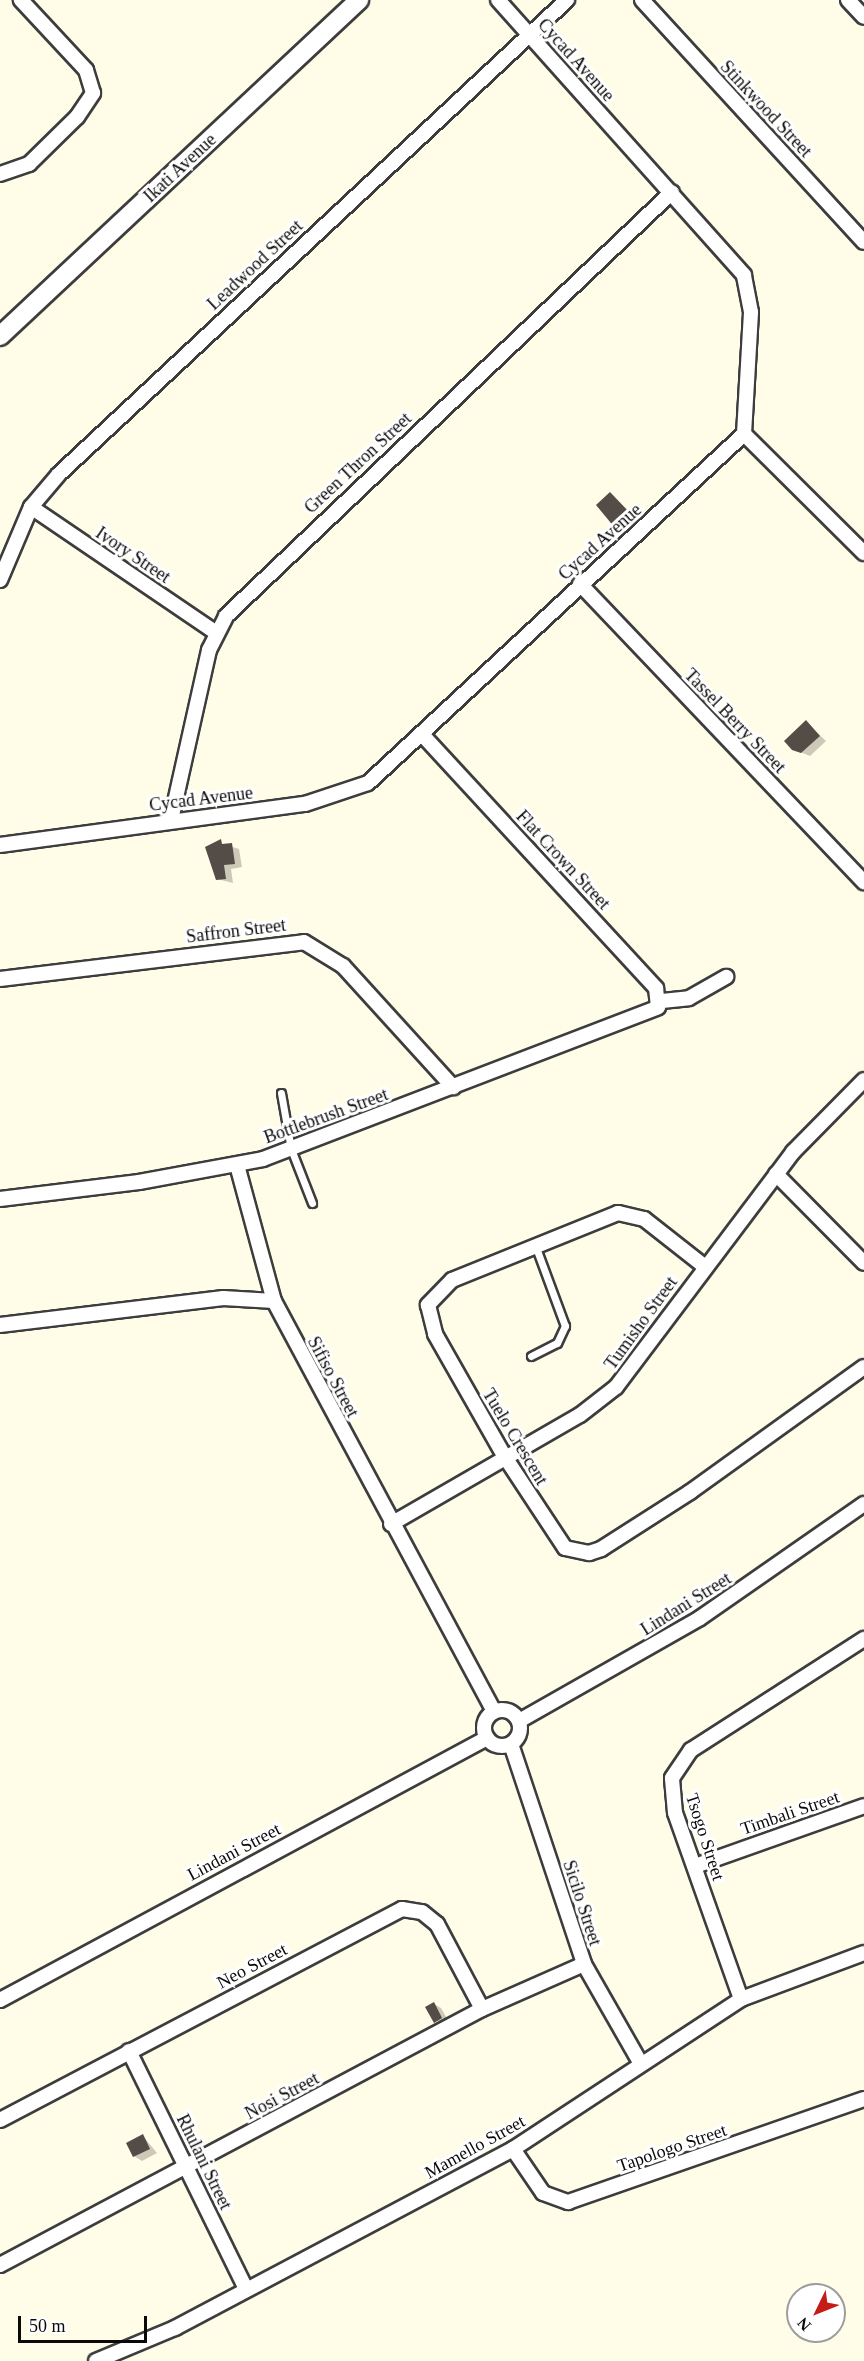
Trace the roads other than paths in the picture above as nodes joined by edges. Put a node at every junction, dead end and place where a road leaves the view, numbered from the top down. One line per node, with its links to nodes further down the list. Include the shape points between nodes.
1 (21, 0): 9 (street, via 86,70 93,93 77,117 29,164)
2 (359, 0): 12 (street, Ikati Avenue)
3 (498, 0): 8 (street, Cycad Avenue)
4 (567, 0): 8 (street, Leadwood Street)
5 (642, 0): 11 (street, Stinkwood Street)
6 (848, 0): 7 (street)
7 (864, 17)
8 (527, 33): 10 (street, Cycad Avenue); 14 (street, Leadwood Street, via 59,474)
9 (0, 174)
10 (672, 192): 13 (street, Cycad Avenue, via 744,275 751,312); 18 (street, Green Thron Street, via 240,599)
11 (864, 242)
12 (0, 336)
13 (744, 434): 15 (street); 17 (street, Cycad Avenue)
14 (31, 507): 16 (street, Leadwood Street); 18 (street, Ivory Street)
15 (864, 553)
16 (0, 580)
17 (580, 584): 19 (street, Cycad Avenue); 22 (street, Tassel Berry Street)
18 (215, 632): 20 (street, Green Thron Street)
19 (422, 734): 20 (street, Cycad Avenue, via 378,775 340,795); 25 (street, Flat Crown Street, via 656,988)
20 (171, 820): 21 (street, Cycad Avenue)
21 (0, 845)
22 (864, 882)
23 (726, 977): 25 (street, via 689,998)
24 (0, 979): 27 (street, Saffron Street, via 304,942 343,966)
25 (662, 1001): 27 (street, Bottlebrush Street, via 651,1013)
26 (864, 1080): 31 (street, Tumisho Street)
27 (453, 1087): 29 (street, Bottlebrush Street)
28 (281, 1093): 29 (lane)
29 (291, 1149): 30 (street, Bottlebrush Street); 33 (lane)
30 (237, 1165): 32 (street, Bottlebrush Street); 37 (street, Sifiso Street)
31 (776, 1174): 35 (street); 36 (street, Tumisho Street)
32 (0, 1199)
33 (312, 1203)
34 (535, 1245): 36 (street, Tuelo Crescent, via 603,1218 631,1213); 39 (lane, via 565,1326 557,1342); 41 (street, Tuelo Crescent, via 452,1280 428,1305 435,1334)
35 (864, 1263)
36 (704, 1266): 41 (street, Tumisho Street, via 616,1387 580,1415)
37 (274, 1301): 38 (street, via 223,1298); 43 (street, Sifiso Street)
38 (0, 1325)
39 (531, 1356)
40 (864, 1367): 41 (street, Tuelo Crescent, via 690,1492 589,1553 577,1553 556,1540)
41 (505, 1457): 43 (street, Tumisho Street)
42 (864, 1504): 46 (street, Lindani Street, via 700,1618)
43 (392, 1524): 45 (street, Sifiso Street)
44 (864, 1639): 50 (street, Tsogo Street, via 681,1758 672,1778 672,1799)
45 (494, 1712): 46 (street, via 510,1712); 47 (street, via 485,1724)
46 (519, 1721): 48 (street, via 519,1734)
47 (487, 1738): 48 (street, via 500,1746); 54 (street, Lindani Street)
48 (511, 1744): 52 (street, Sicilo Street)
49 (864, 1806): 50 (street, Timbali Street)
50 (695, 1866): 53 (street, Tsogo Street)
51 (864, 1953): 53 (street, Mamello Street)
52 (584, 1964): 55 (street, Nosi Street); 57 (street, Sicilo Street)
53 (741, 1999): 57 (street, Mamello Street)
54 (0, 2000)
55 (482, 2009): 56 (street, Neo Street, via 437,1924 422,1912 402,1910); 61 (street, Nosi Street)
56 (129, 2051): 59 (street, Neo Street); 61 (street, Rhulani Street)
57 (640, 2062): 60 (street, Mamello Street)
58 (864, 2099): 60 (street, Tapologo Street, via 568,2202 543,2193)
59 (0, 2120)
60 (513, 2149): 63 (street, Mamello Street)
61 (186, 2168): 62 (street, Nosi Street); 63 (street, Rhulani Street)
62 (0, 2265)
63 (246, 2289): 64 (street, Mamello Street, via 148,2341)
64 (96, 2361)

